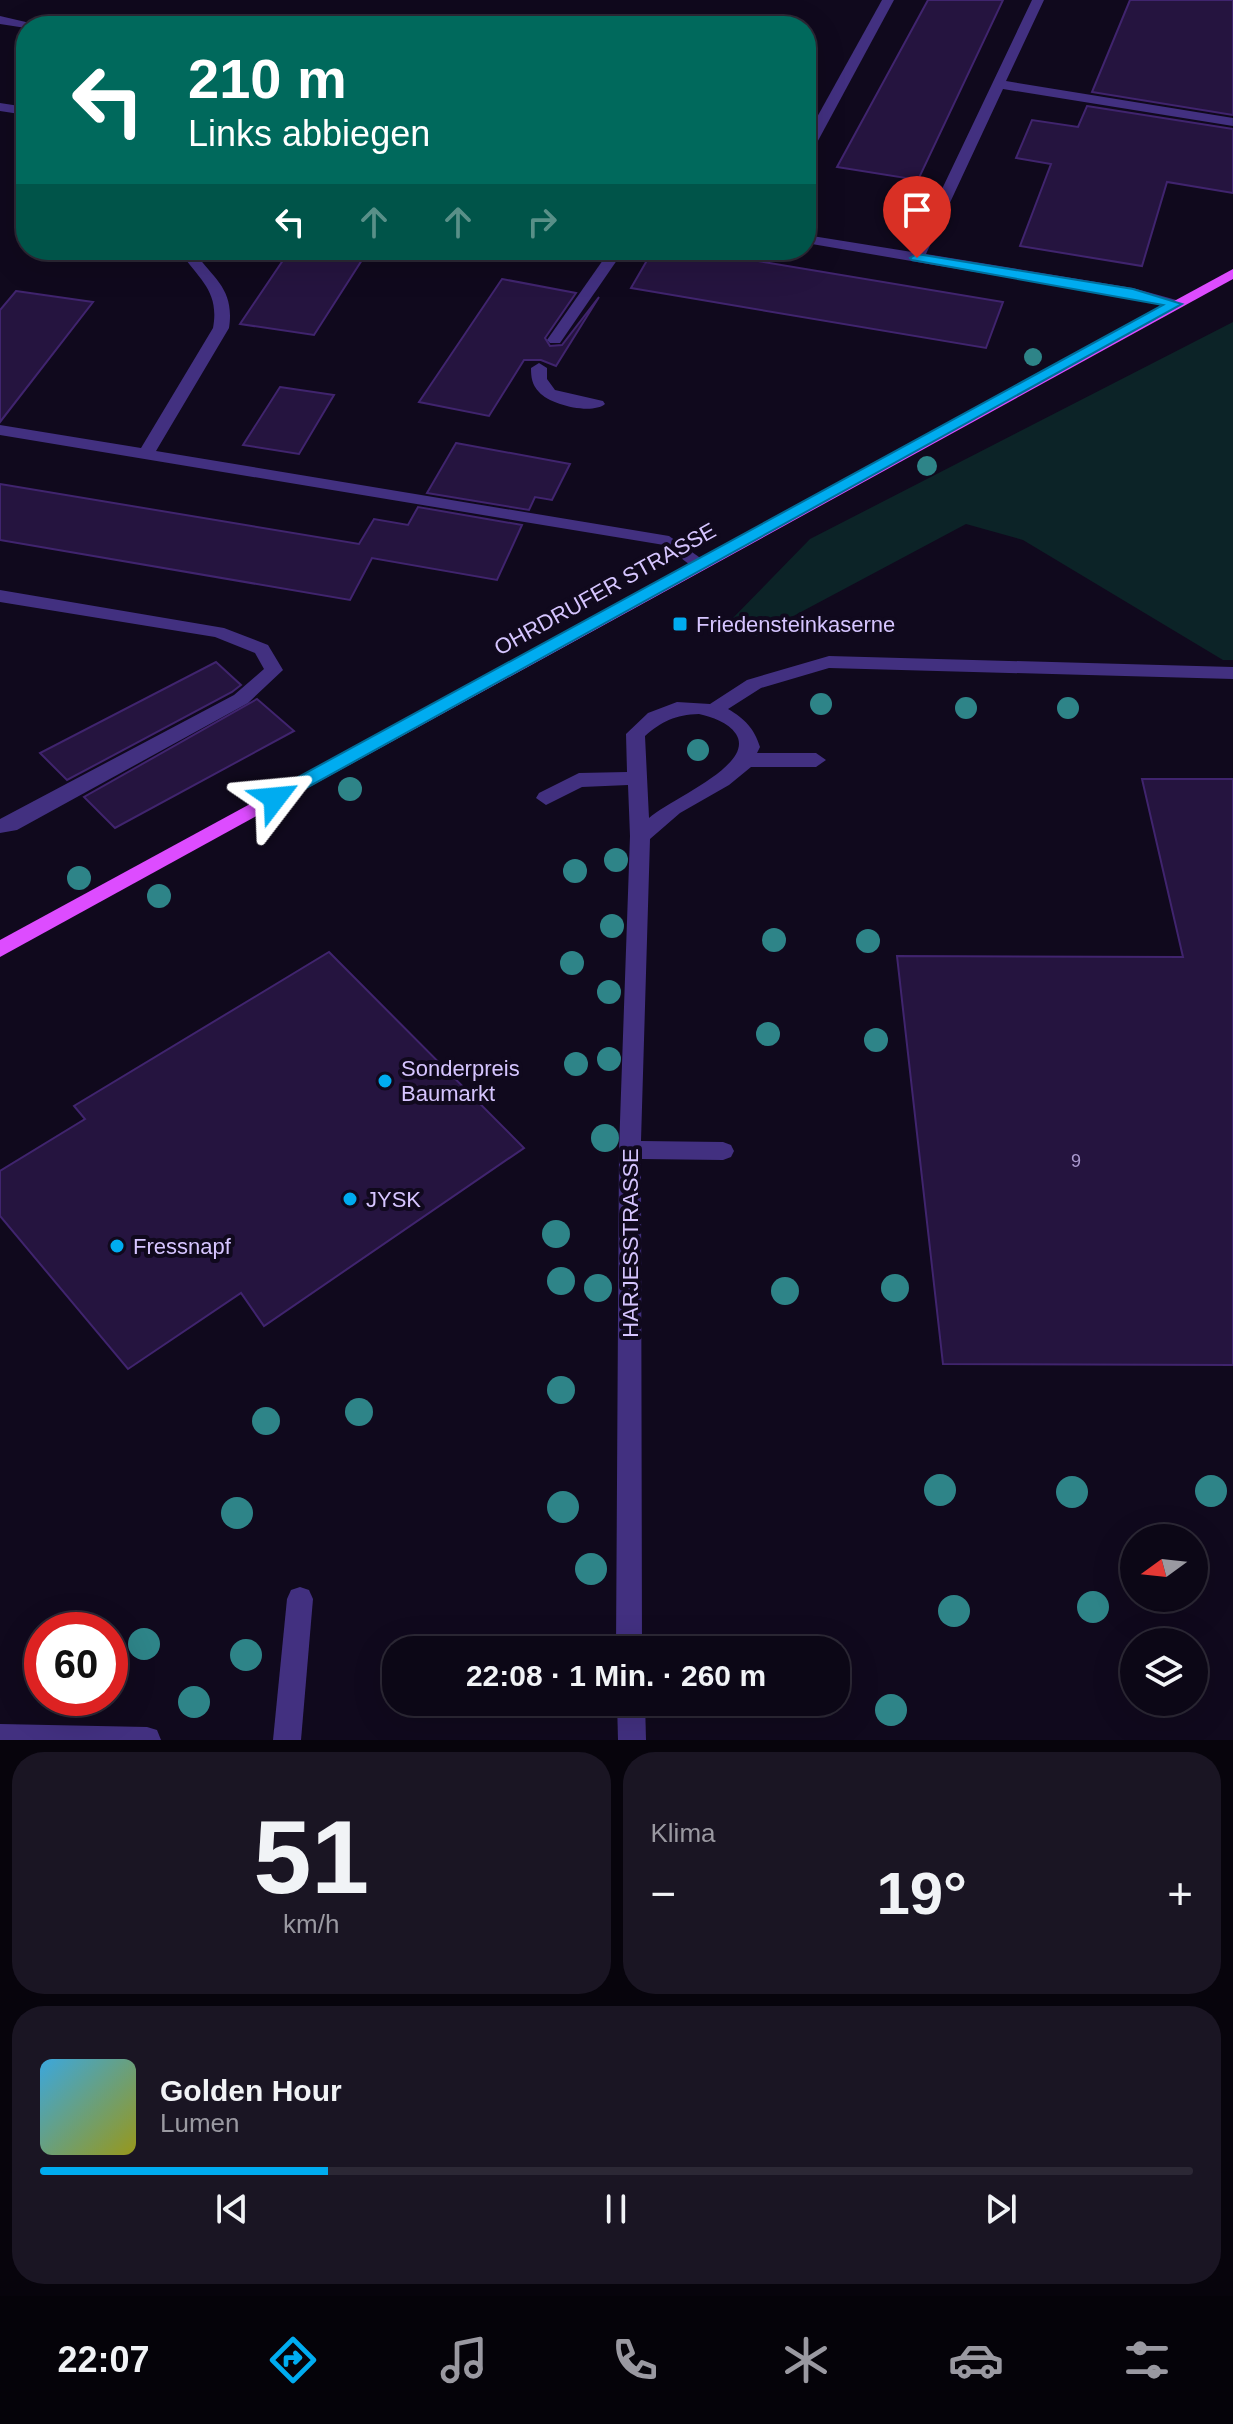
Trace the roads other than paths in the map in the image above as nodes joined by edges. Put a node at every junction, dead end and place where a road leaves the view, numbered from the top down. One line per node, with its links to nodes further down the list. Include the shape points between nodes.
1 (888, 0): 5 (street)
2 (1038, 0): 3 (street)
3 (998, 84): 4 (street); 7 (street)
4 (1233, 122)
5 (816, 132)
6 (816, 241): 7 (street)
7 (917, 258): 11 (street)
8 (194, 260): 16 (street, via 224,296 226,310 221,328)
9 (610, 260): 12 (street)
10 (1233, 273): 11 (main road, OHRDRUFER STRASSE)
11 (1175, 304): 17 (main road, OHRDRUFER STRASSE)
12 (555, 340)
13 (539, 368): 14 (street, via 547,392 559,399)
14 (597, 404)
15 (0, 430): 16 (street)
16 (146, 454): 17 (street, via 669,541)
17 (700, 564): 27 (main road, OHRDRUFER STRASSE)
18 (0, 596): 25 (street, via 218,632 262,649 274,670 241,699)
19 (1233, 673): 20 (street, via 829,662 754,684)
20 (715, 709): 21 (street, via 744,730 751,745); 23 (street, HARJESSTRASSE, via 675,707 645,721 635,734)
21 (746, 760): 22 (street); 26 (street)
22 (816, 760)
23 (636, 778): 24 (street, via 579,780); 26 (street, HARJESSTRASSE)
24 (546, 798)
25 (0, 826)
26 (640, 836): 28 (street, HARJESSTRASSE)
27 (0, 949)
28 (630, 1150): 29 (street); 31 (street, HARJESSTRASSE)
29 (723, 1151)
30 (300, 1599): 35 (street)
31 (629, 1636)
32 (631, 1716): 36 (street)
33 (0, 1737): 34 (street)
34 (147, 1740)
35 (287, 1740)
36 (632, 1740)

